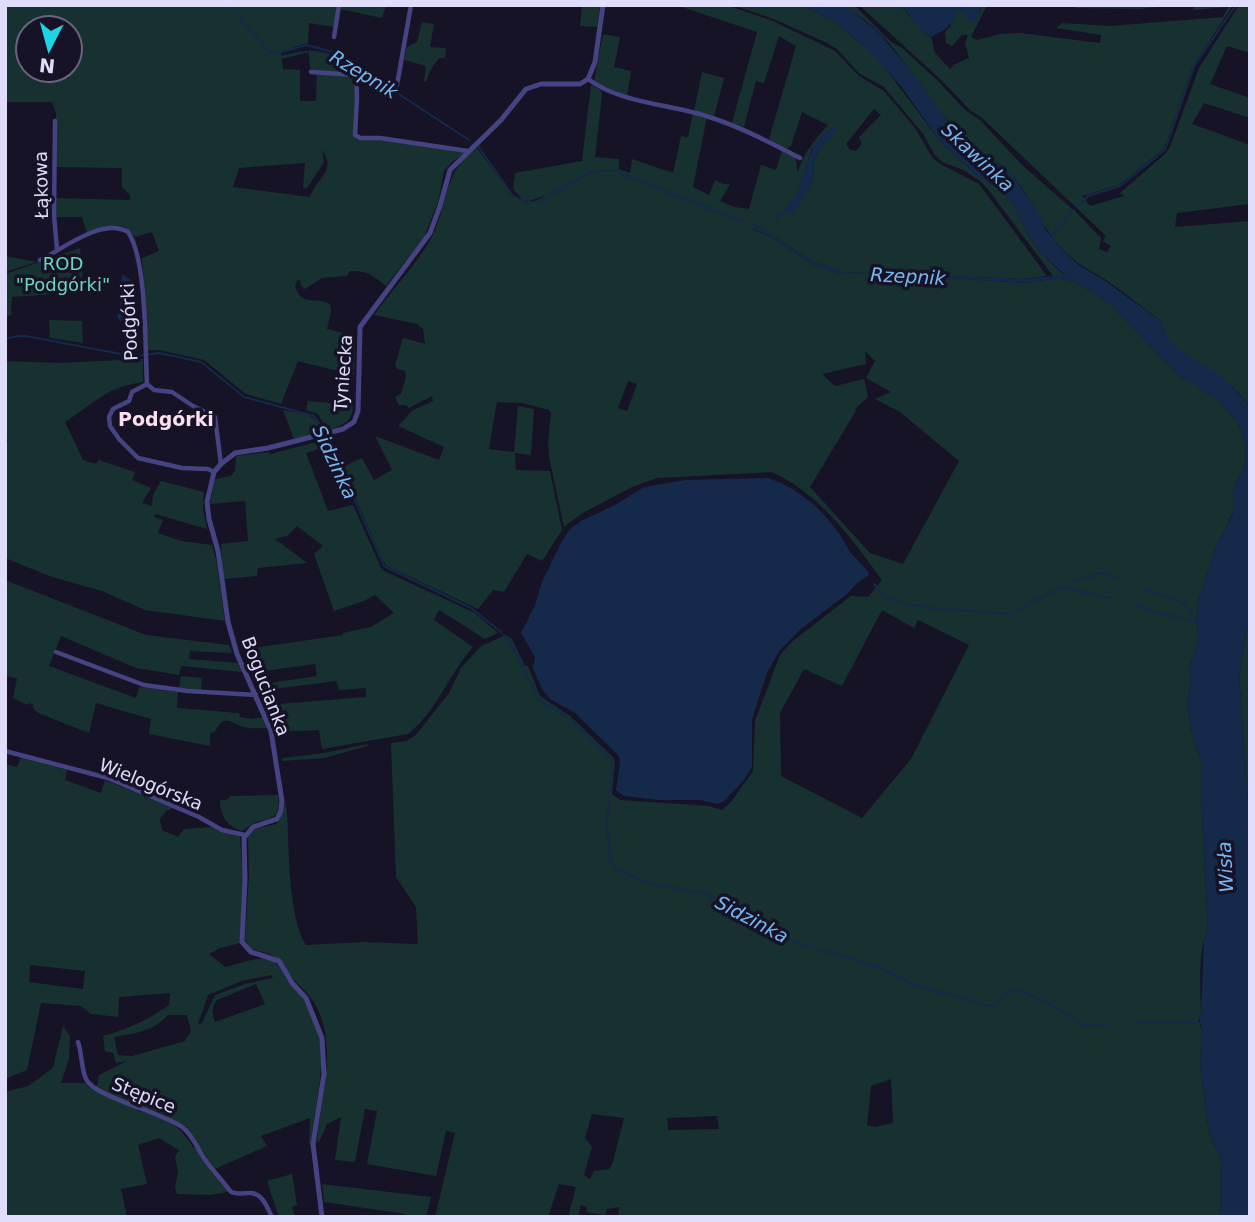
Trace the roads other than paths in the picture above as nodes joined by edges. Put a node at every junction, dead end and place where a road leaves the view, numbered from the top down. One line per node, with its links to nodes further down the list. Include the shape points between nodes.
1 (339, 5): 4 (street)
2 (411, 5): 7 (street)
3 (603, 5): 6 (street)
4 (334, 37)
5 (311, 72): 9 (street, via 356,75 355,135 360,138)
6 (589, 79): 9 (street, Tyniecka, via 526,89); 10 (street, via 626,98 709,117)
7 (397, 85)
8 (55, 121): 11 (street, Łąkowa)
9 (473, 147): 14 (street, Tyniecka, via 450,170 425,242 362,322 357,415 348,427 268,449 240,451)
10 (800, 158)
11 (57, 249): 12 (street, Podgórki); 13 (street, Podgórki, via 95,231 115,228 128,232 134,240 140,266)
12 (40, 260)
13 (147, 384): 14 (street, Podgórki, via 154,390 172,392 215,417); 15 (street, Podgórki, via 113,409 110,426 119,439 145,461)
14 (220, 464): 15 (street, Tyniecka)
15 (214, 472): 16 (street, Tyniecka)
16 (210, 485): 18 (street, Bogucianka, via 207,510 228,622)
17 (56, 652): 18 (street, via 145,685)
18 (256, 695): 20 (street, Bogucianka, via 274,742 282,807 277,819 253,827)
19 (5, 751): 20 (street, Wielogórska, via 108,778 222,830)
20 (245, 835): 23 (street, via 243,945 279,961 306,998 323,1038 324,1074 313,1144)
21 (78, 1042): 22 (street, Stępice, via 86,1081 99,1092 155,1112 186,1130 232,1192 259,1195)
22 (272, 1217)
23 (322, 1217)

